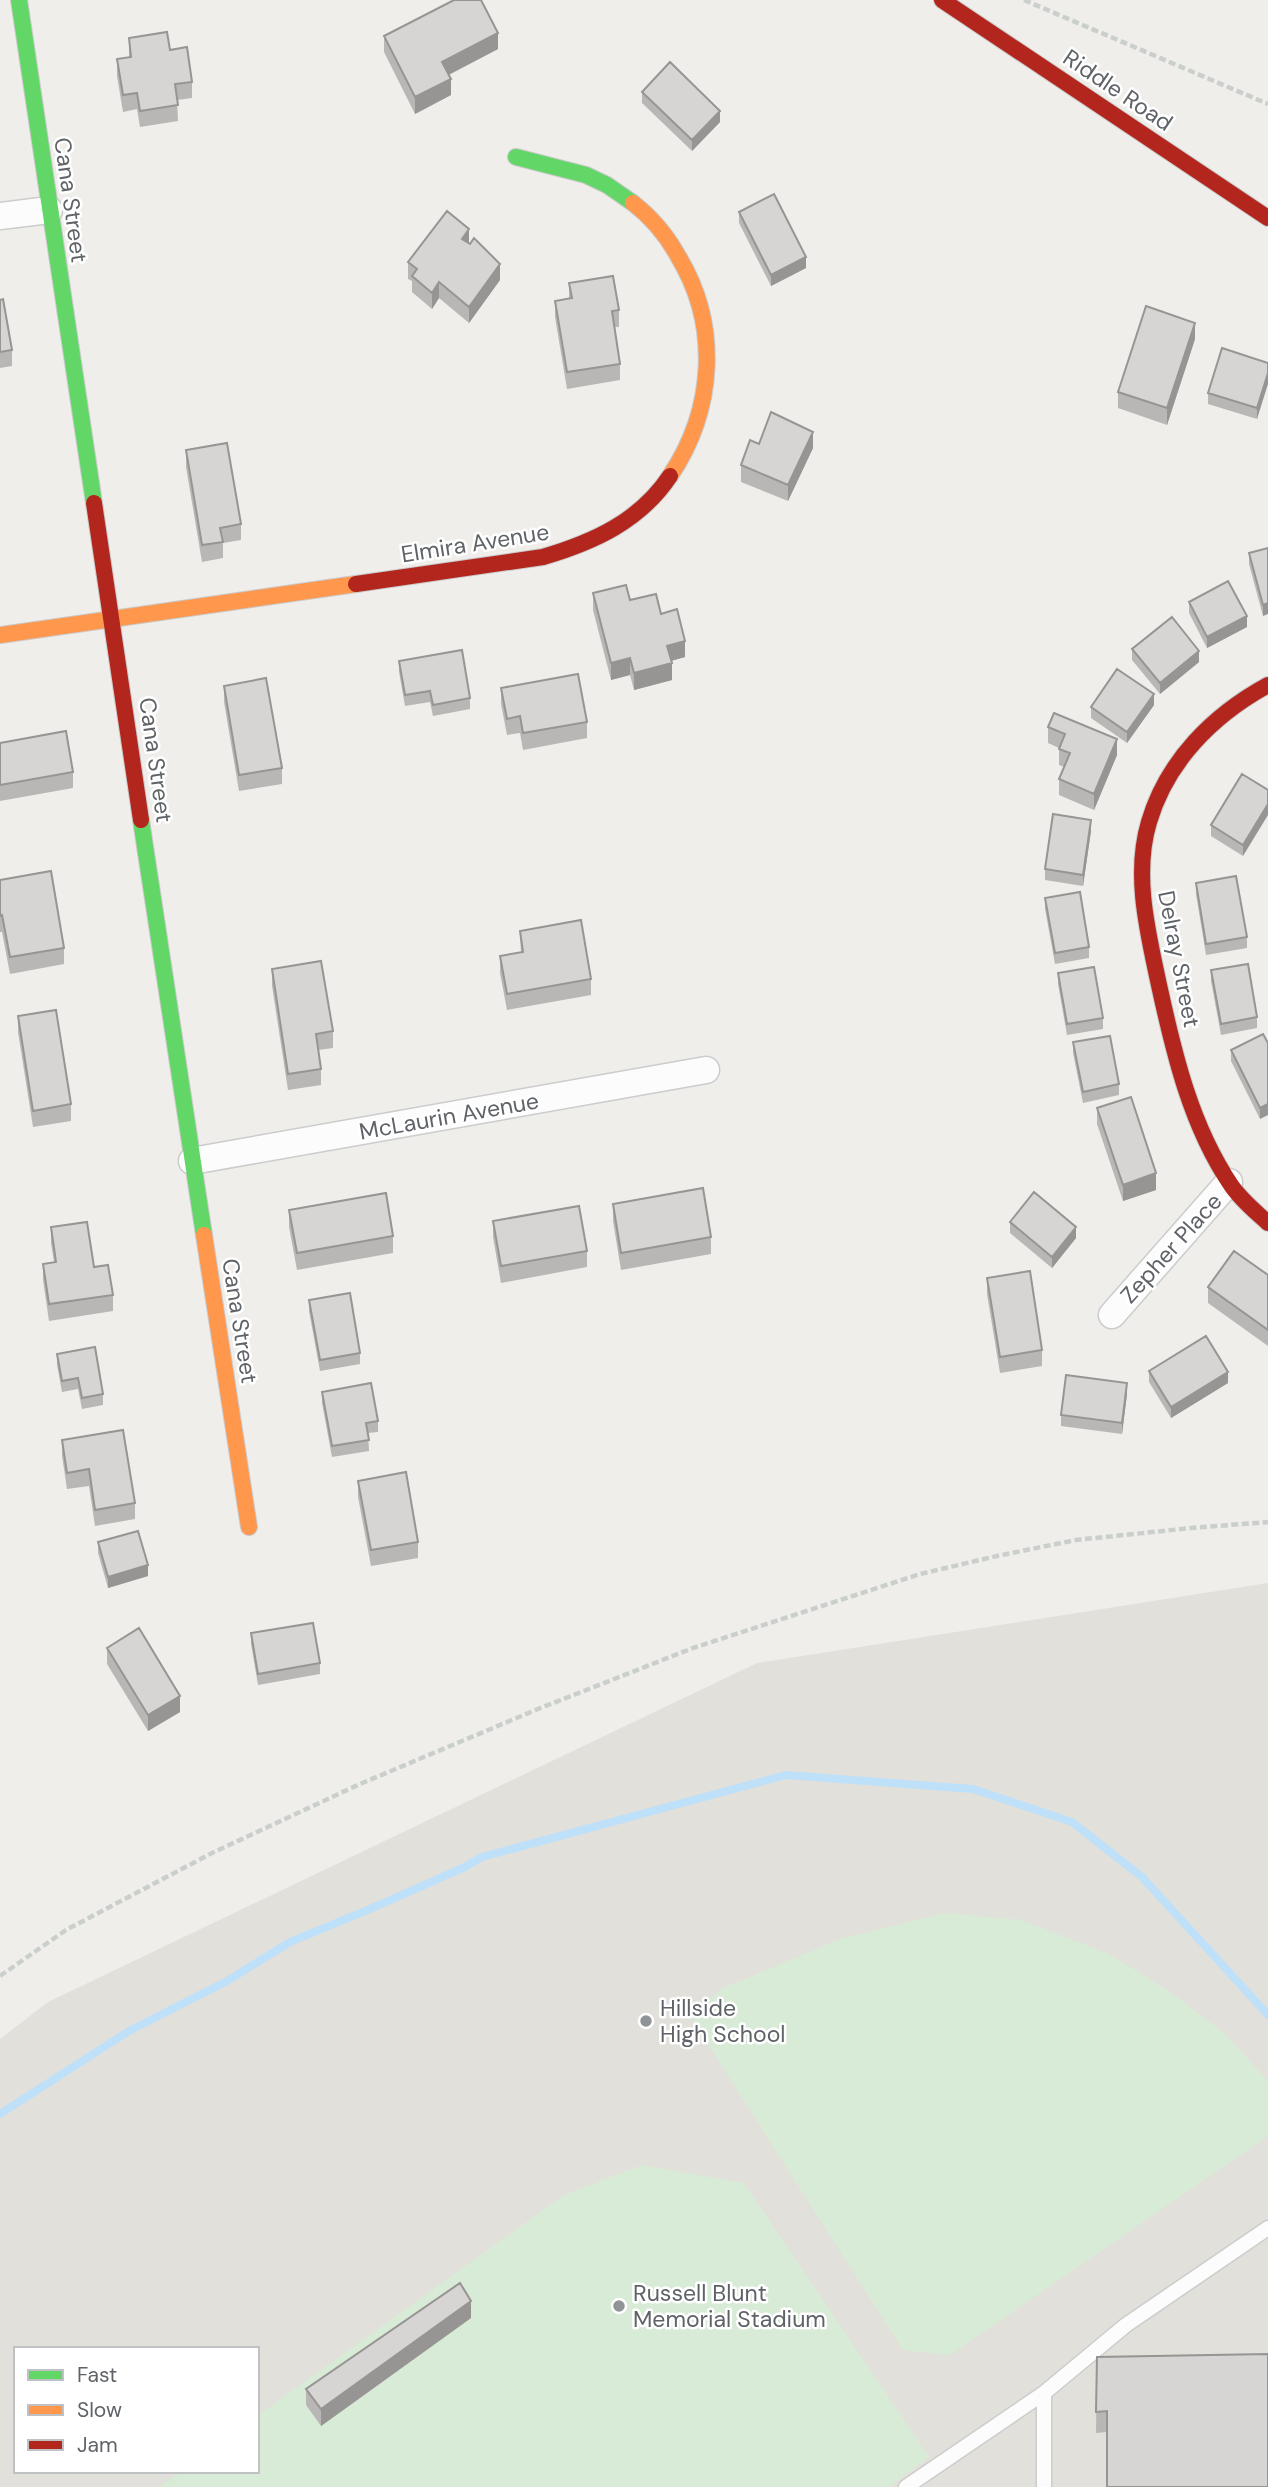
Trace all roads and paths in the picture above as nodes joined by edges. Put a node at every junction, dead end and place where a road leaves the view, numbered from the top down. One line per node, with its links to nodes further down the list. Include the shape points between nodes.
1 (19, 0): 6 (street, Cana Street)
2 (942, 0): 8 (street, Riddle Road)
3 (1024, 0): 4 (path)
4 (1268, 104)
5 (516, 157): 9 (street, Elmira Avenue, via 606,184 667,239 692,280 707,331 707,382 694,434 662,488 645,507 599,538 543,558)
6 (49, 210): 7 (street); 9 (street, Cana Street)
7 (0, 216)
8 (1268, 218)
9 (112, 619): 10 (street, Elmira Avenue); 13 (street, Cana Street)
10 (0, 635)
11 (1268, 685): 14 (street, Delray Street, via 1201,732 1163,789 1143,852 1142,891 1169,1034 1195,1115)
12 (706, 1070): 13 (street, McLaurin Avenue)
13 (192, 1161): 18 (street, Cana Street)
14 (1229, 1182): 15 (street, Delray Street); 16 (street, Zepher Place)
15 (1268, 1223)
16 (1112, 1315)
17 (1268, 1522): 19 (path, via 1076,1541 997,1556 920,1574 693,1648 360,1784 212,1853 66,1930)
18 (249, 1527)
19 (0, 1976)
20 (1268, 2228): 21 (lane, via 1126,2325)
21 (1044, 2393): 22 (lane); 23 (lane)
22 (906, 2487)
23 (1044, 2487)

